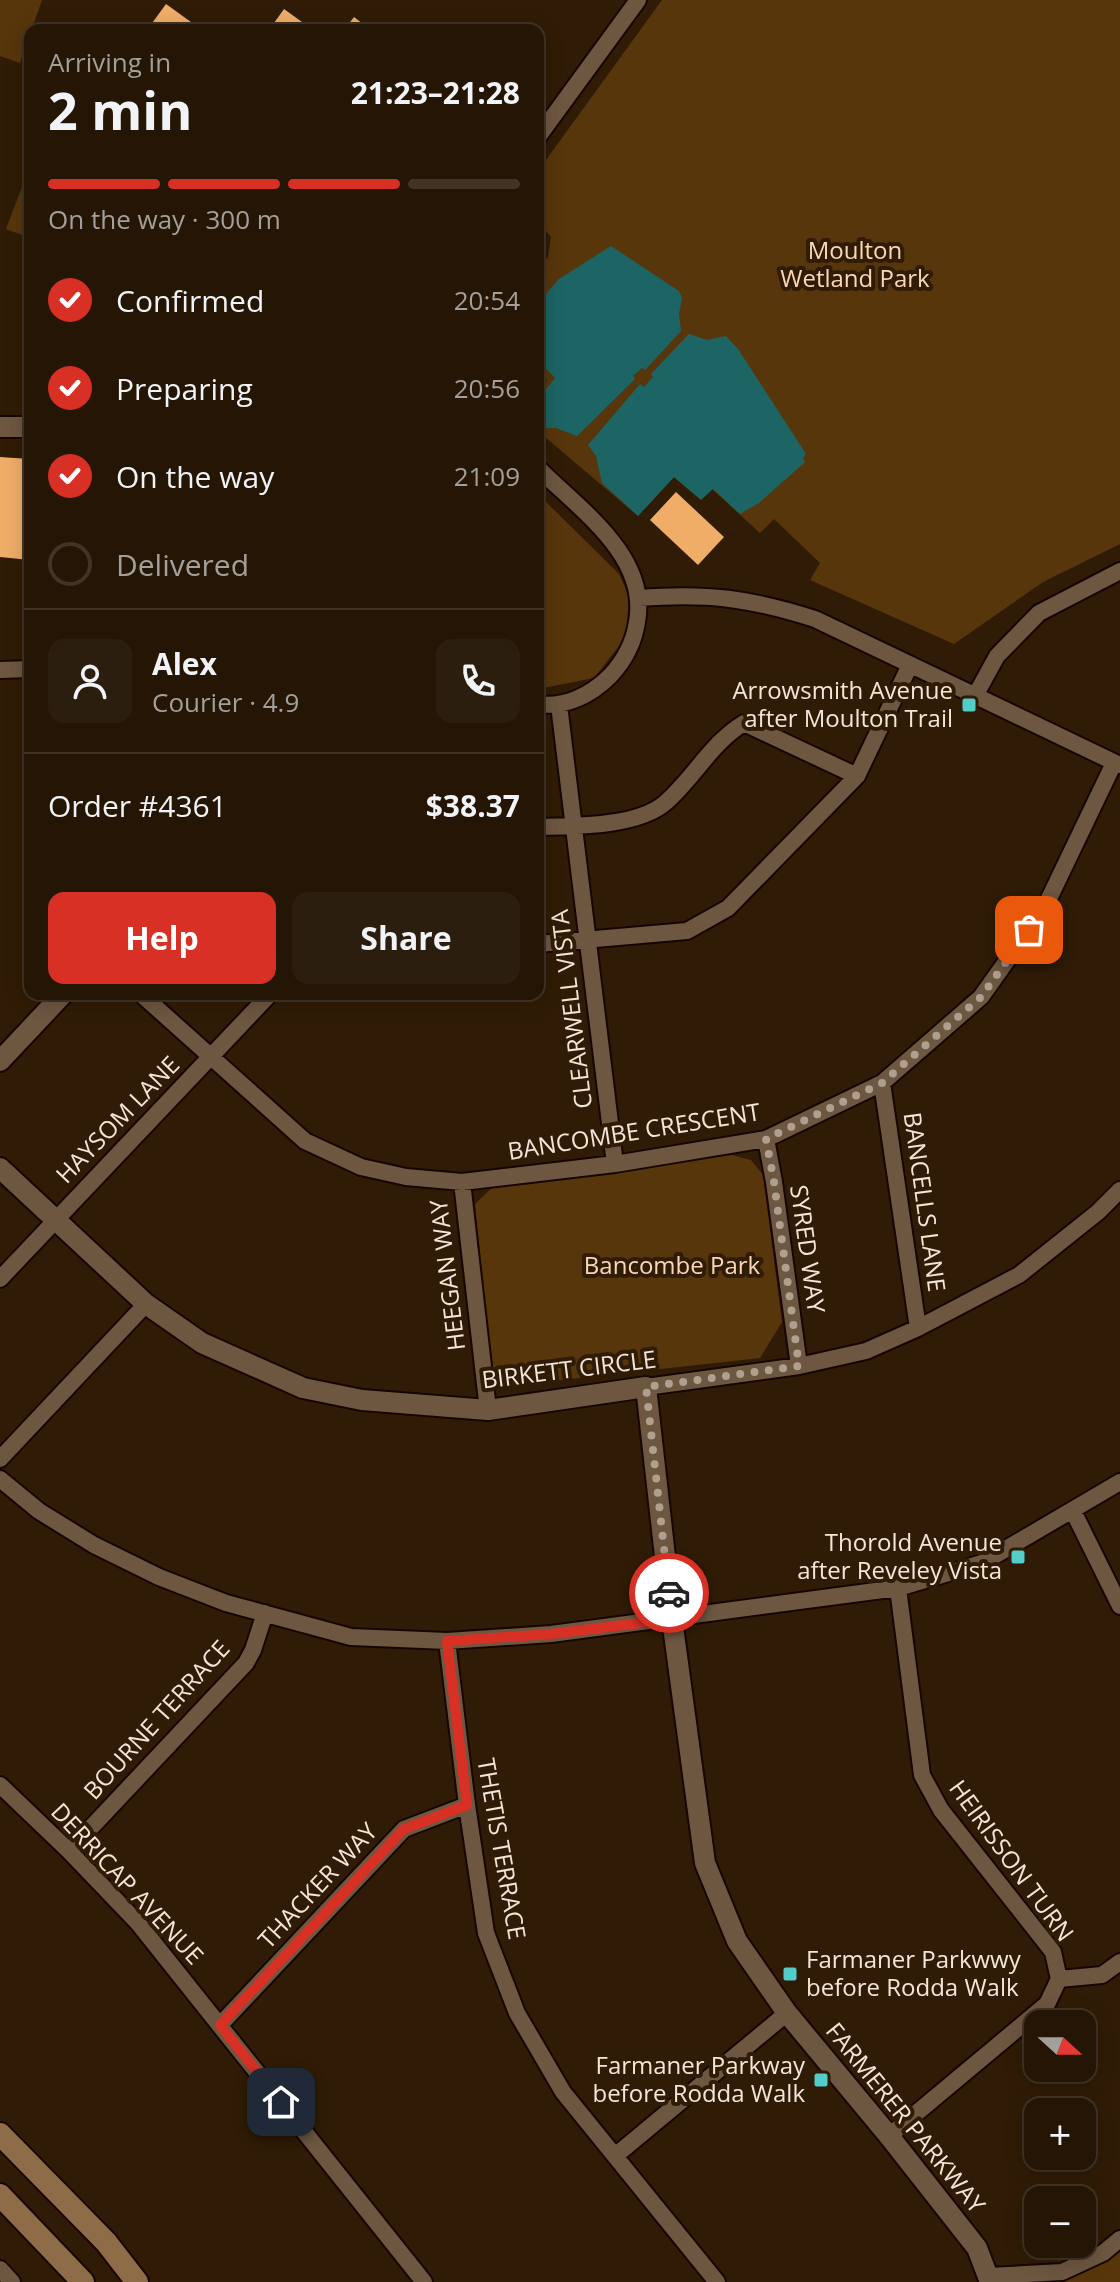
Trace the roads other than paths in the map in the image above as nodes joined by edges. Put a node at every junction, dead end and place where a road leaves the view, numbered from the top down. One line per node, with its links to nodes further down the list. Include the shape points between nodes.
1 (629, 3): 2 (street)
2 (544, 128)
3 (0, 427): 4 (street)
4 (24, 427)
5 (544, 474): 7 (street, via 614,543)
6 (1120, 571): 11 (street, via 1039,613 997,656)
7 (639, 598): 8 (street, via 708,596 767,603 815,619); 13 (street, via 636,630 618,666 589,693)
8 (910, 665): 11 (street); 15 (street)
9 (24, 669): 10 (street)
10 (0, 670)
11 (975, 696): 14 (street)
12 (544, 704): 13 (street)
13 (559, 705): 16 (street, CLEARWELL VISTA)
14 (1117, 764): 25 (street, BANCOMBE CRESCENT, via 1045,907 981,997)
15 (857, 776): 16 (street, via 744,723 727,733 665,803 640,817); 18 (street, via 728,908 687,931)
16 (574, 826): 17 (street); 18 (street, CLEARWELL VISTA)
17 (544, 827)
18 (588, 939): 19 (street); 27 (street, CLEARWELL VISTA)
19 (544, 943)
20 (57, 1000): 24 (street)
21 (148, 1000): 23 (street, BANCOMBE CRESCENT)
22 (265, 1000): 23 (street, HAYSOM LANE)
23 (212, 1058): 29 (street, BANCOMBE CRESCENT, via 305,1141 361,1167); 31 (street, HAYSOM LANE)
24 (0, 1061)
25 (882, 1083): 26 (street, BANCOMBE CRESCENT); 34 (street, BANCELLS LANE)
26 (766, 1139): 27 (street, BANCOMBE CRESCENT); 35 (street, SYRED WAY)
27 (615, 1164): 29 (street, BANCOMBE CRESCENT)
28 (0, 1168): 31 (street, BIRKETT CIRCLE)
29 (462, 1182): 37 (street, HEEGAN WAY)
30 (1120, 1190): 34 (street, BIRKETT CIRCLE, via 1019,1275)
31 (55, 1221): 32 (street, HAYSOM LANE); 33 (street, BIRKETT CIRCLE)
32 (0, 1279)
33 (146, 1304): 37 (street, BIRKETT CIRCLE, via 202,1343 303,1388 362,1400); 38 (street)
34 (918, 1328): 35 (street, BIRKETT CIRCLE, via 866,1351)
35 (799, 1366): 36 (street, BIRKETT CIRCLE)
36 (646, 1387): 37 (street, BIRKETT CIRCLE); 45 (street, FARMERER PARKWAY)
37 (488, 1410)
38 (0, 1459)
39 (0, 1479): 44 (street, via 56,1523 135,1566)
40 (1120, 1482): 41 (street)
41 (1073, 1511): 42 (street, via 982,1563); 43 (street)
42 (898, 1588): 45 (street); 51 (street, HEIRISSON TURN, via 922,1775 941,1810 1053,1952)
43 (1120, 1606)
44 (265, 1613): 46 (street, via 351,1637); 49 (street, BOURNE TERRACE, via 246,1663)
45 (672, 1619): 46 (street); 52 (street, FARMERER PARKWAY, via 705,1863 737,1941)
46 (447, 1641): 48 (street, THETIS TERRACE)
47 (0, 1785): 49 (street, DERRICAP AVENUE)
48 (467, 1805): 53 (street, THACKER WAY, via 404,1829); 56 (street, THETIS TERRACE, via 486,1933 517,2013 563,2092)
49 (69, 1851): 53 (street, DERRICAP AVENUE, via 138,1923)
50 (1120, 1962): 51 (street, via 1102,1975)
51 (1059, 1979): 55 (street, HEIRISSON TURN, via 1047,2004)
52 (787, 2013): 55 (street, FARMERER PARKWAY); 56 (street)
53 (220, 2025): 64 (street, DERRICAP AVENUE)
54 (0, 2134): 63 (main road, via 106,2242)
55 (889, 2136): 60 (street, FARMERER PARKWAY, via 977,2248)
56 (615, 2156): 65 (street, THETIS TERRACE)
57 (0, 2195): 62 (main road)
58 (1120, 2239): 60 (street, via 1062,2272)
59 (0, 2269): 61 (street)
60 (990, 2279)
61 (12, 2282)
62 (83, 2282)
63 (137, 2282)
64 (424, 2282)
65 (717, 2282)

